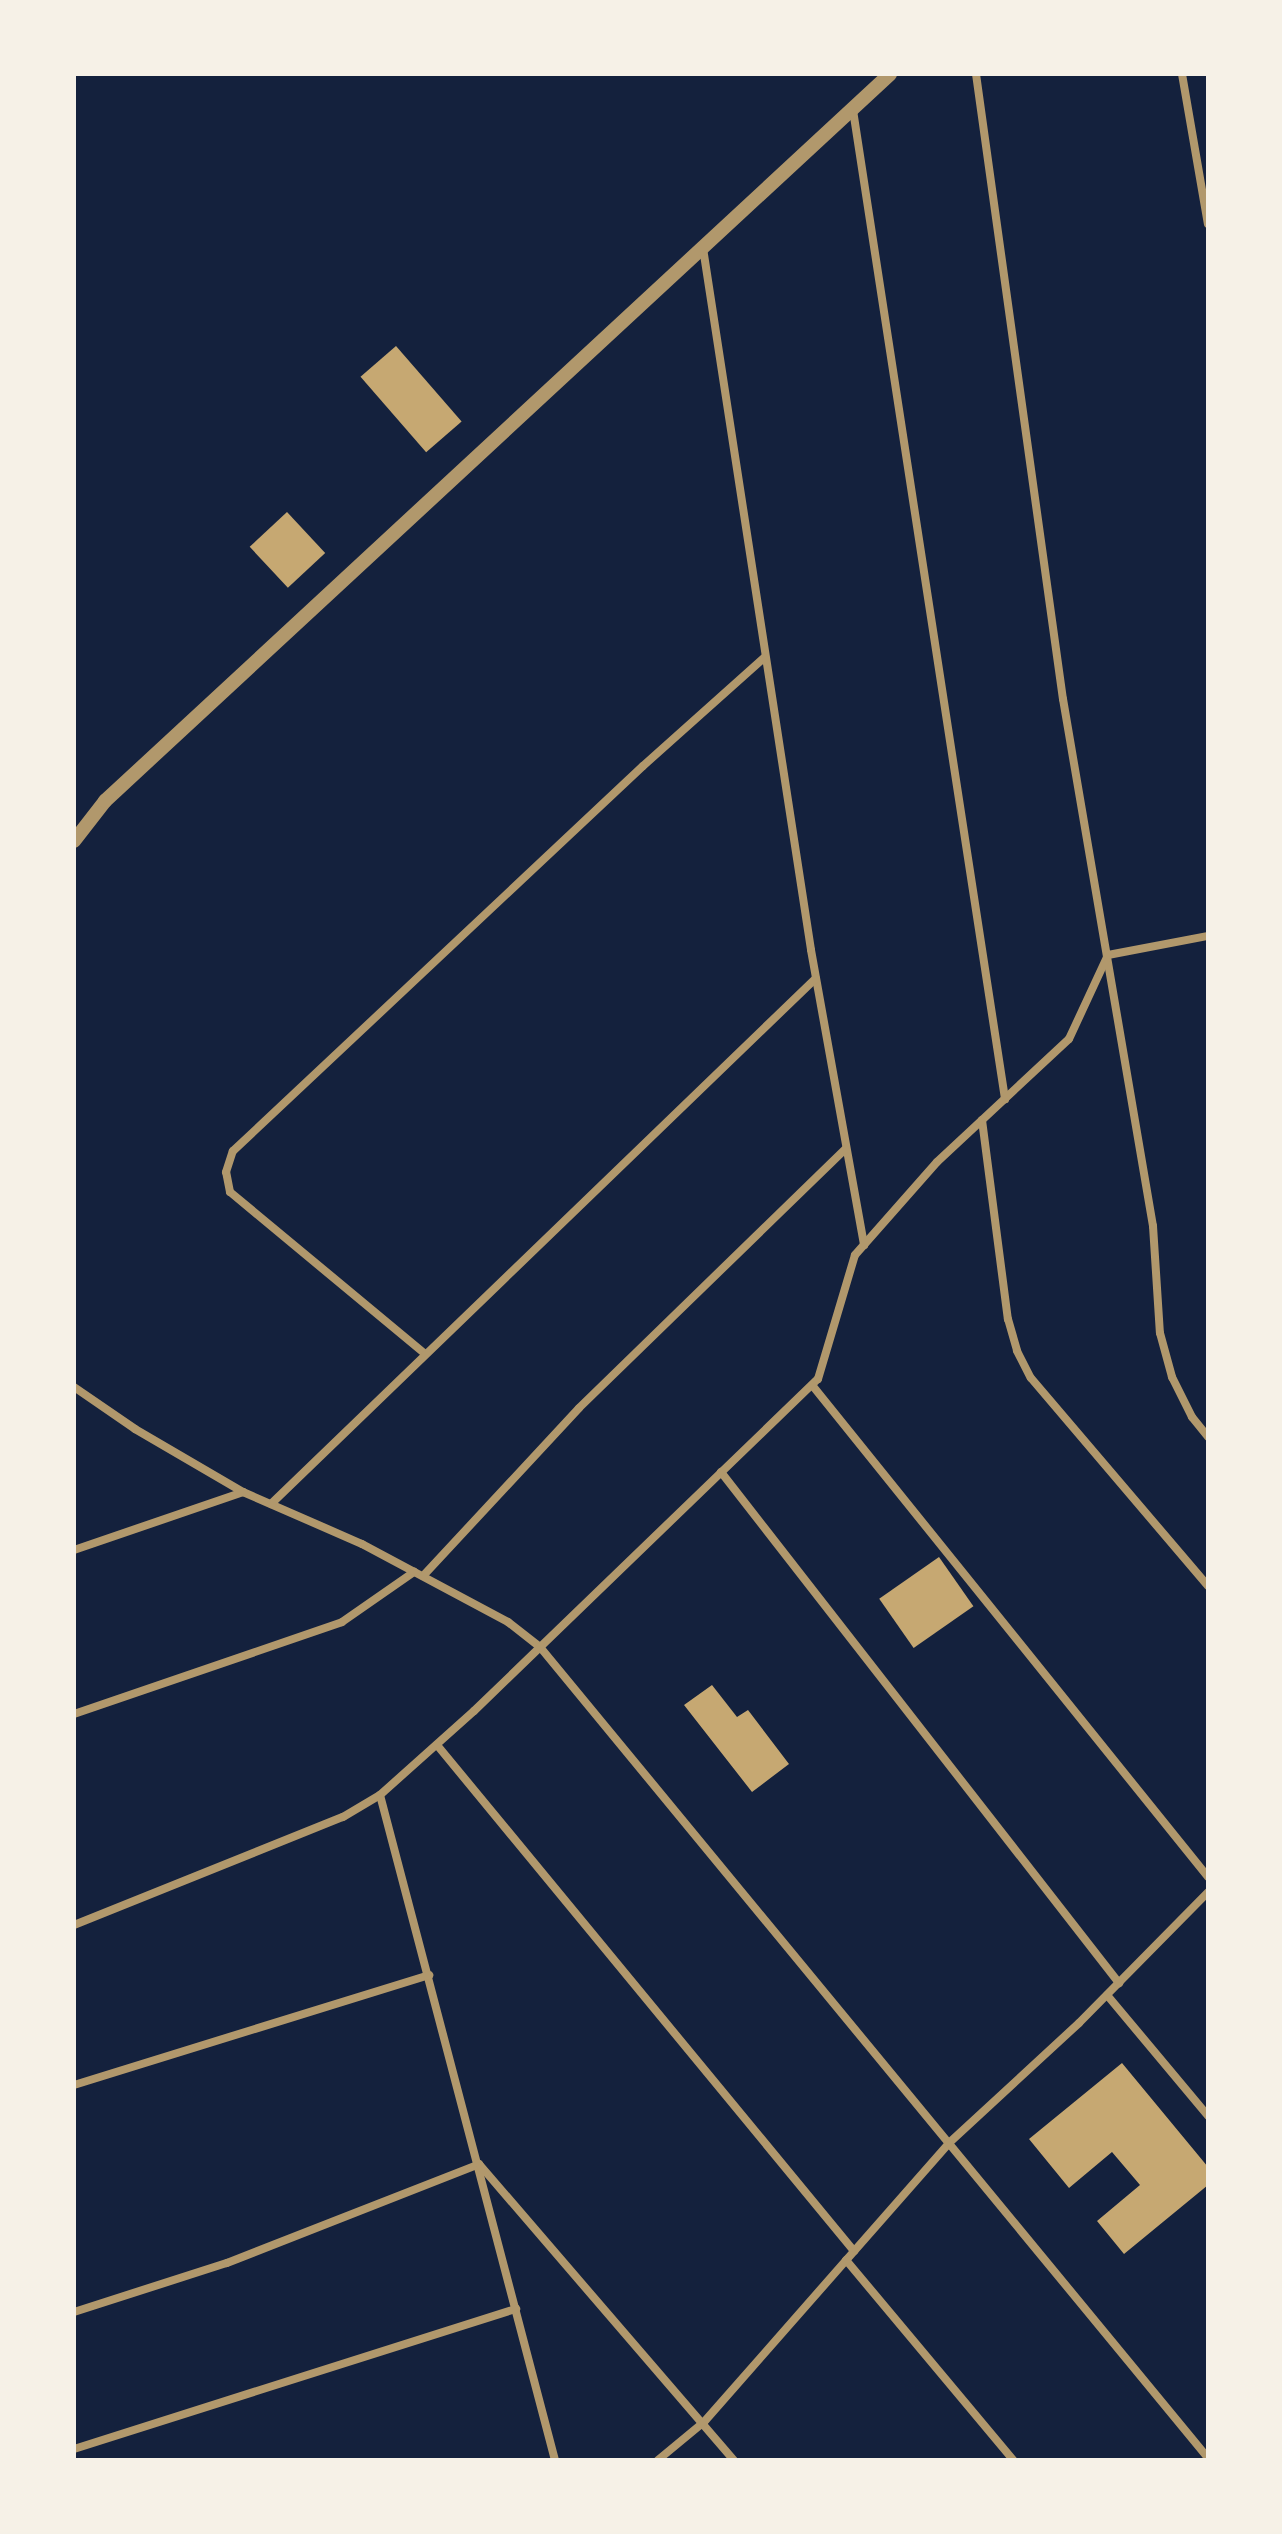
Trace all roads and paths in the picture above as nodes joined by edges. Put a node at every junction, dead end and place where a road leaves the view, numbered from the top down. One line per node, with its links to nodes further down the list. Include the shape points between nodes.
1 (890, 74): 4 (street)
2 (976, 74): 10 (street, via 1063,699)
3 (1182, 74): 5 (street)
4 (853, 109): 6 (street); 12 (street)
5 (1208, 224)
6 (703, 248): 7 (street); 8 (street, via 105,801)
7 (764, 658): 11 (street); 16 (street, via 233,1151 226,1172 230,1192)
8 (74, 841)
9 (1208, 936): 10 (street)
10 (1108, 955): 12 (street, via 1069,1039); 19 (street, via 1153,1226 1160,1333 1172,1377)
11 (816, 978): 14 (street); 16 (street)
12 (1005, 1099): 13 (street)
13 (982, 1120): 15 (street); 25 (street, via 1008,1319 1017,1351 1031,1378)
14 (845, 1149): 15 (street); 24 (street, via 579,1408)
15 (864, 1245): 17 (street, via 855,1255)
16 (424, 1353): 22 (street)
17 (812, 1385): 20 (street); 30 (street)
18 (74, 1387): 21 (street)
19 (1208, 1437)
20 (721, 1472): 26 (street); 34 (street)
21 (243, 1492): 22 (street); 23 (street)
22 (271, 1504): 24 (street)
23 (74, 1550)
24 (418, 1574): 26 (street, via 508,1622); 27 (street, via 342,1622)
25 (1208, 1586)
26 (540, 1647): 28 (street); 38 (street)
27 (74, 1714)
28 (437, 1745): 29 (street); 40 (street)
29 (380, 1795): 32 (street, via 330,1823); 33 (street)
30 (1208, 1877)
31 (1208, 1892): 34 (street)
32 (74, 1925)
33 (429, 1975): 36 (street); 39 (street)
34 (1119, 1983): 35 (street)
35 (1107, 1995): 37 (street); 38 (street)
36 (74, 2085)
37 (1208, 2116)
38 (949, 2143): 40 (street); 46 (street)
39 (479, 2164): 42 (street); 43 (street, via 227,2263); 44 (street)
40 (854, 2251): 41 (street)
41 (846, 2260): 44 (street); 50 (street)
42 (516, 2309): 45 (street); 47 (street)
43 (74, 2312)
44 (704, 2422): 48 (street); 49 (street)
45 (74, 2449)
46 (1208, 2458)
47 (555, 2460)
48 (658, 2460)
49 (734, 2460)
50 (1013, 2460)

